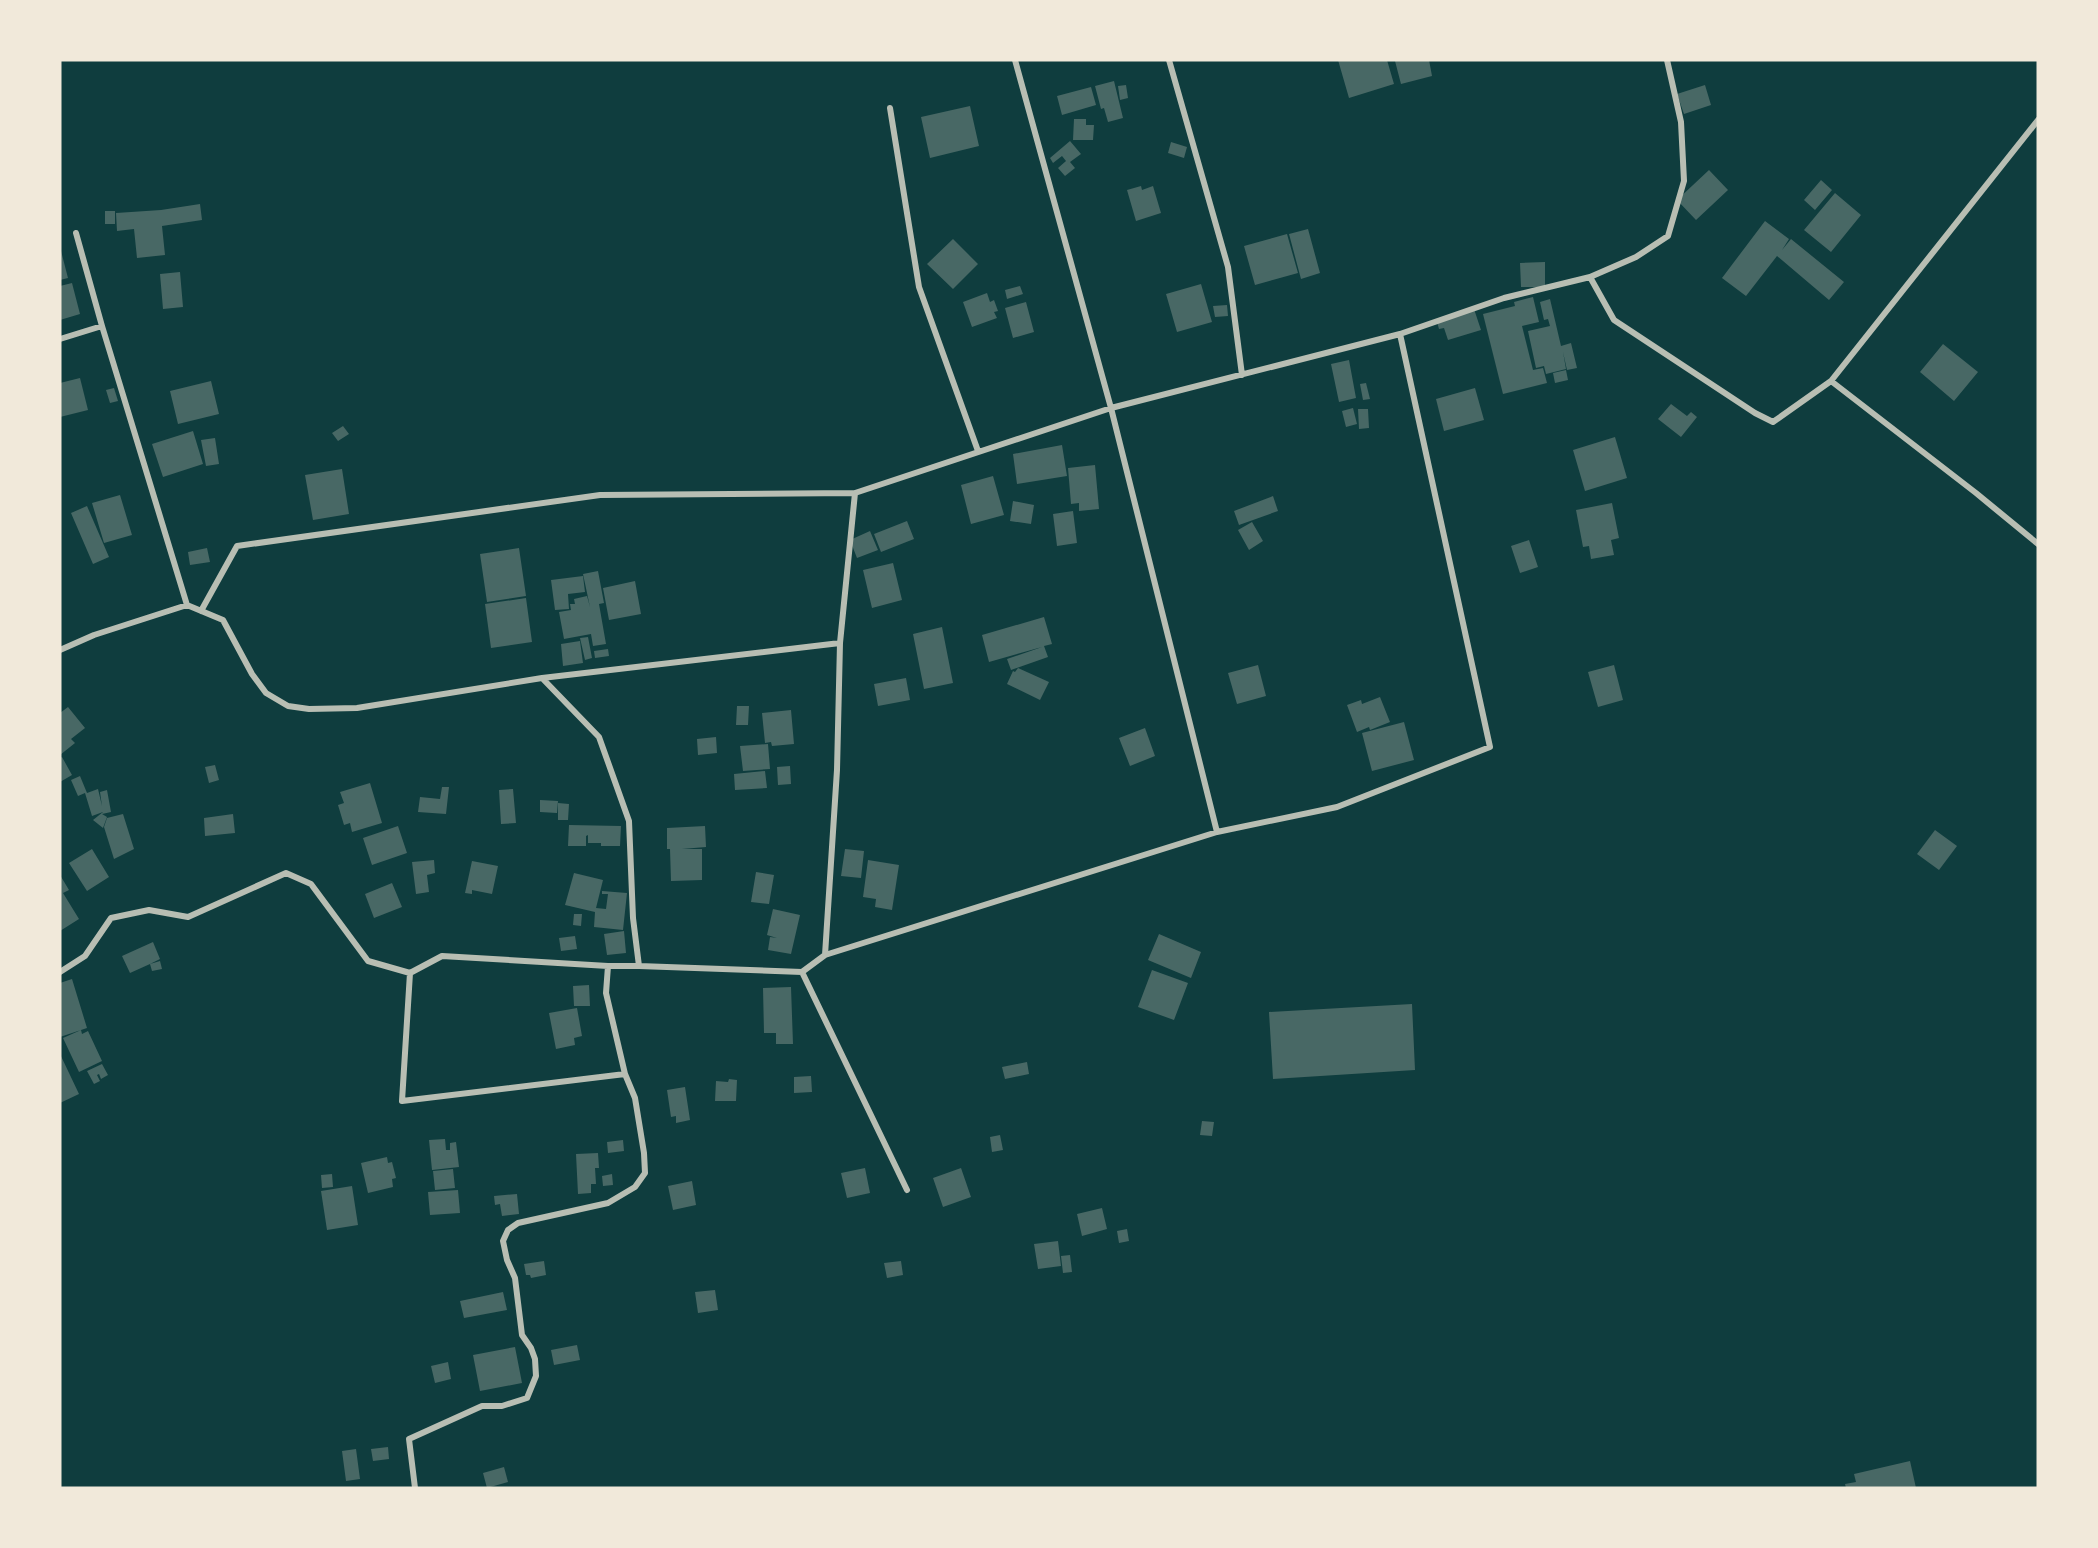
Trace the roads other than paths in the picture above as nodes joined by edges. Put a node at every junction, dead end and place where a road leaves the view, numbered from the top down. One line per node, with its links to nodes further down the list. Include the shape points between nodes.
1 (1015, 60): 13 (street)
2 (1169, 60): 11 (street, via 1228,267)
3 (1667, 60): 7 (street, via 1681,122 1684,181 1668,236 1636,257)
4 (890, 108): 14 (street, via 920,287)
5 (2038, 120): 12 (street)
6 (76, 233): 8 (street)
7 (1590, 277): 9 (street, via 1504,298); 12 (street, via 1614,320 1773,422)
8 (102, 326): 10 (street); 17 (street)
9 (1400, 334): 11 (street); 22 (street, via 1490,747 1337,807)
10 (60, 339)
11 (1242, 375): 13 (street)
12 (1831, 381): 16 (street)
13 (1111, 408): 14 (street); 22 (street)
14 (978, 450): 15 (street)
15 (855, 493): 18 (street, via 600,495 237,546); 19 (street)
16 (2038, 544)
17 (187, 605): 18 (street); 20 (street)
18 (201, 610): 21 (street, via 223,620 256,681 266,693 288,706 357,708)
19 (840, 643): 21 (street); 23 (street, via 837,770)
20 (60, 650)
21 (543, 678): 25 (street, via 599,737 629,821)
22 (1216, 832): 23 (street)
23 (825, 955): 27 (street)
24 (608, 966): 25 (street); 28 (street, via 442,956); 29 (street, via 606,993)
25 (639, 966): 27 (street)
26 (60, 972): 28 (street, via 84,956 111,918 149,910 188,917 286,873 311,884 368,961)
27 (802, 972): 30 (street)
28 (410, 973): 29 (street, via 402,1101)
29 (625, 1074): 31 (street, via 635,1098 645,1173 635,1187 608,1203 518,1223 508,1230 503,1241 514,1278 522,1335 535,1359 536,1376 527,1398 502,1406 482,1406 409,1439)
30 (907, 1190)
31 (415, 1488)

